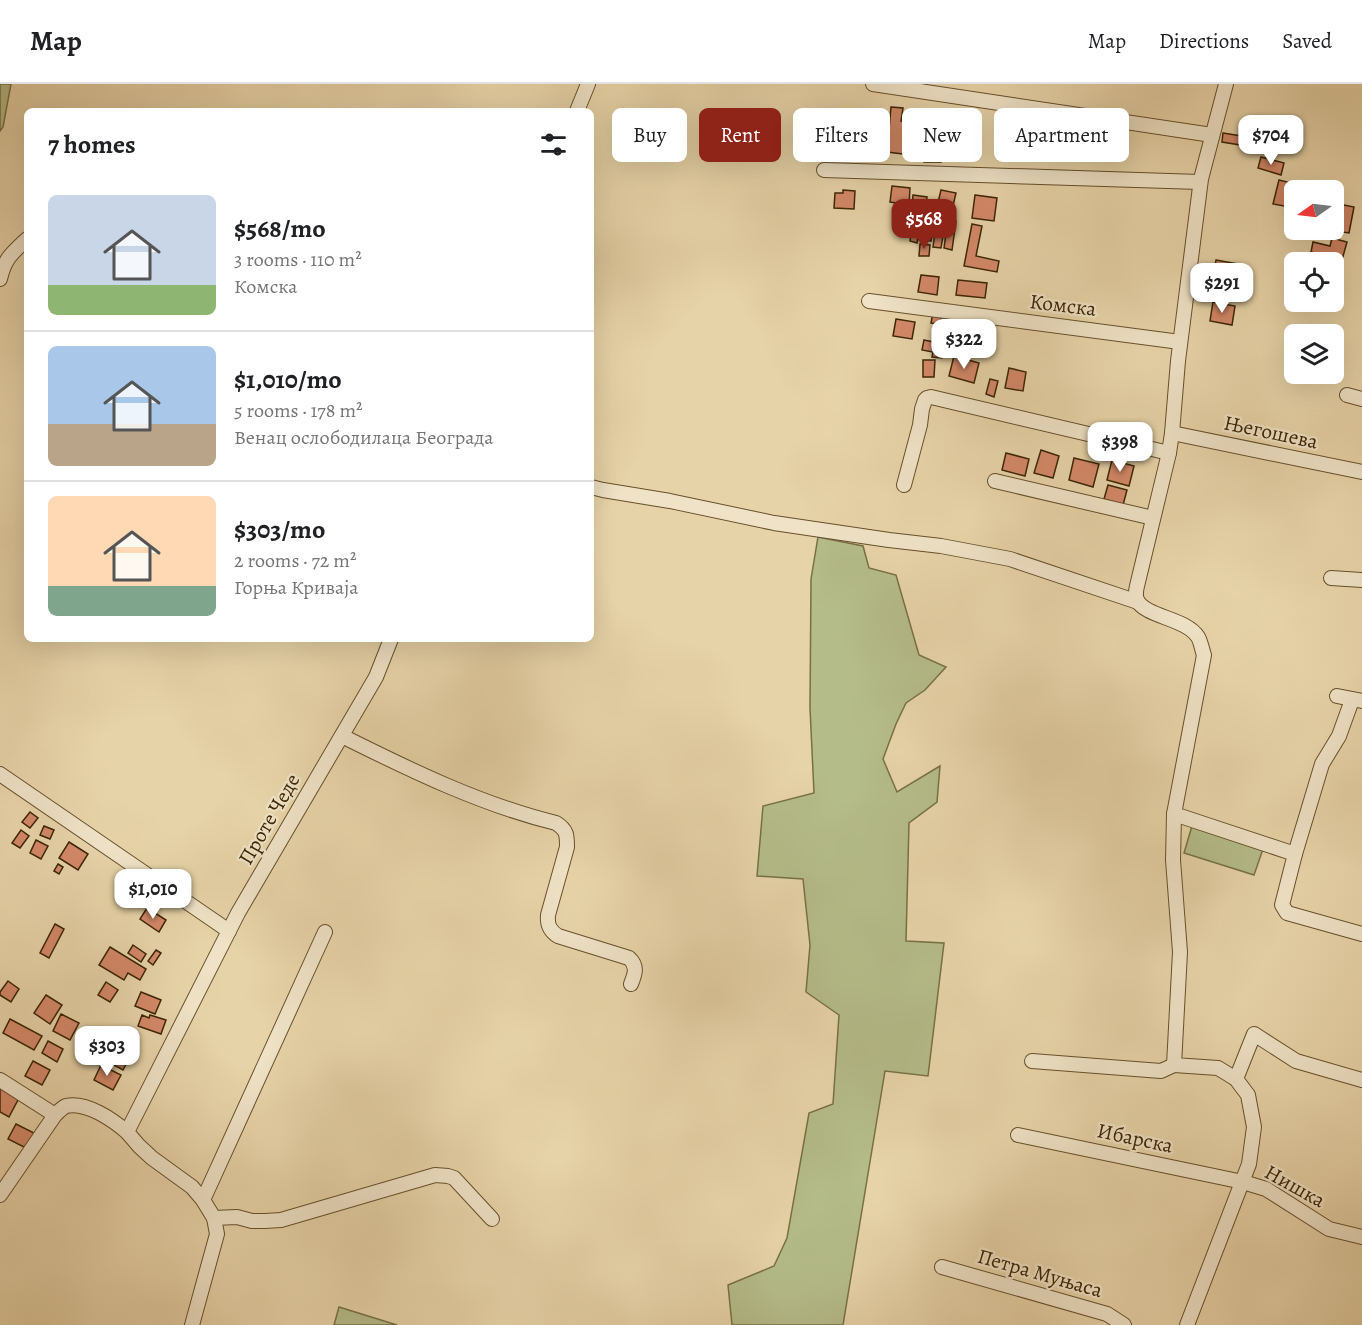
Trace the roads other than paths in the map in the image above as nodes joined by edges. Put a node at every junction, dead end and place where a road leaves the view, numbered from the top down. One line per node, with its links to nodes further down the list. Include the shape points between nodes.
1 (588, 84): 4 (street)
2 (873, 84): 5 (street)
3 (1226, 84): 5 (street)
4 (578, 108)
5 (1212, 135): 7 (street)
6 (824, 170): 7 (street)
7 (1200, 182): 11 (street)
8 (24, 242): 9 (street, via 3,266)
9 (0, 279)
10 (869, 301): 11 (street, Комска)
11 (1180, 342): 14 (street)
12 (1347, 395): 13 (street)
13 (1362, 399)
14 (1172, 433): 15 (street); 16 (street, Његошева)
15 (1169, 453): 18 (street, via 931,397 924,400); 20 (street)
16 (1362, 472)
17 (995, 481): 20 (street)
18 (904, 486)
19 (594, 488): 23 (street, via 774,523 1010,559)
20 (1153, 518): 23 (street, via 1137,586)
21 (1331, 579): 22 (street)
22 (1362, 580)
23 (1138, 602): 29 (street, via 1190,628 1204,656)
24 (390, 642): 27 (street, Проте Чеде, via 376,677)
25 (1337, 696): 26 (street)
26 (1357, 700): 30 (street, via 1322,764)
27 (342, 736): 31 (street, Проте Чеде); 34 (street, via 438,783 563,828 567,847 548,925 558,936 629,958 635,967)
28 (0, 774): 31 (street)
29 (1174, 814): 30 (street); 36 (street, via 1180,952)
30 (1295, 854): 33 (street, via 1282,905 1287,913)
31 (230, 931): 41 (street, Проте Чеде)
32 (325, 932): 45 (street)
33 (1362, 933)
34 (632, 984)
35 (1032, 1061): 36 (street, via 1161,1071)
36 (1174, 1065): 37 (street, via 1218,1068)
37 (1236, 1079): 39 (street, via 1254,1034 1296,1061); 43 (street, via 1248,1095 1254,1127)
38 (0, 1080): 40 (street)
39 (1362, 1080)
40 (55, 1115): 41 (street, via 64,1107 79,1105 111,1119); 44 (street)
41 (127, 1132): 45 (street)
42 (1018, 1135): 43 (street, Ибарска)
43 (1243, 1182): 48 (street, Нишка, via 1266,1189 1329,1228); 52 (street)
44 (0, 1195)
45 (203, 1200): 46 (street)
46 (214, 1218): 47 (street, via 281,1220 442,1175 454,1178); 50 (street, via 217,1234)
47 (492, 1219)
48 (1362, 1237)
49 (942, 1267): 51 (street, Петра Муњаса, via 1107,1314)
50 (192, 1325)
51 (1124, 1325)
52 (1187, 1325)

